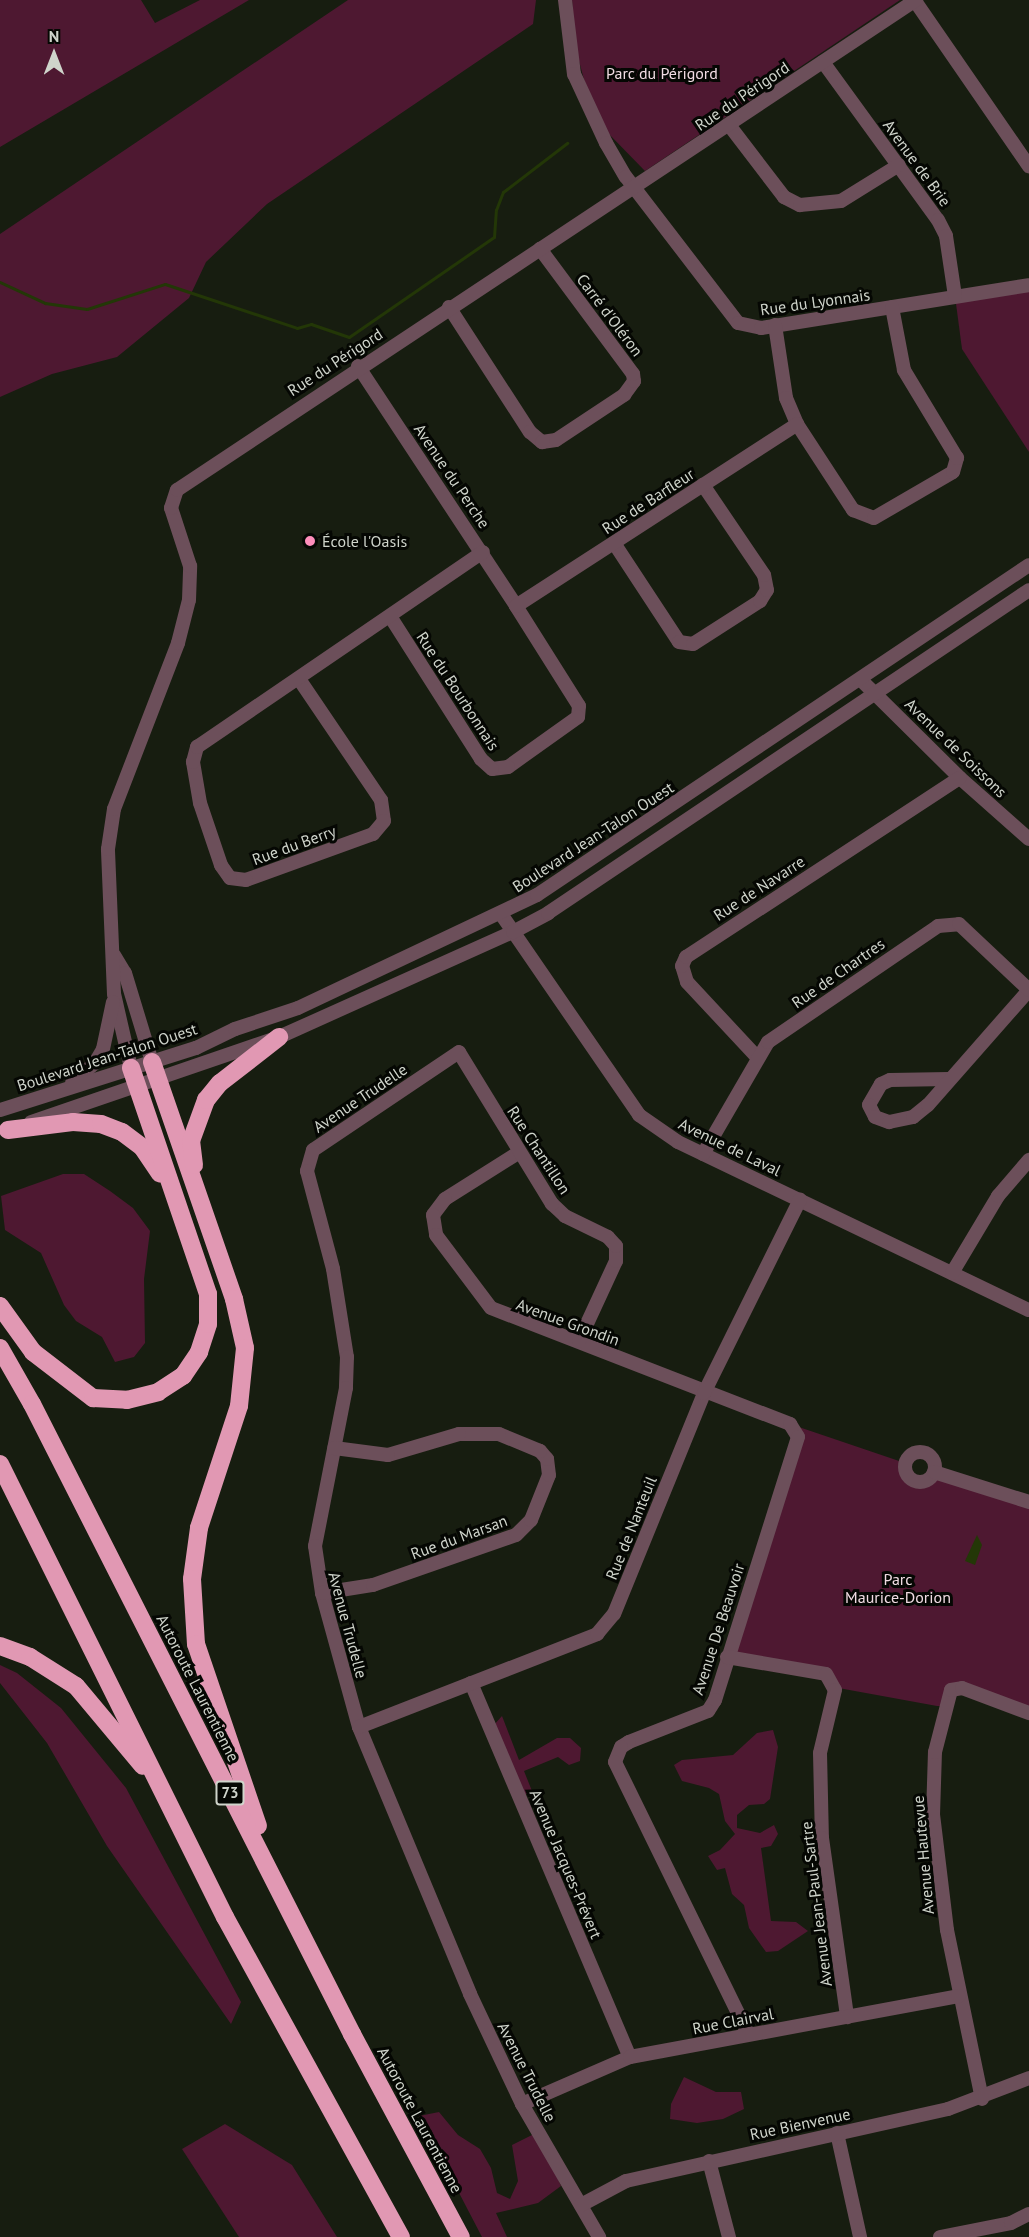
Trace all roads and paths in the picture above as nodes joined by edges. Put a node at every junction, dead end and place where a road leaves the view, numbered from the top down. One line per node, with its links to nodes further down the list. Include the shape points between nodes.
1 (565, 0): 7 (street, Rue du Lyonnais, via 574,74 606,143)
2 (915, 0): 3 (street, Rue du Périgord); 6 (street)
3 (823, 62): 4 (street, Rue du Périgord); 5 (street, Avenue de Brie)
4 (729, 124): 5 (street, via 784,197 800,205 841,201); 7 (street, Rue du Périgord)
5 (899, 165): 10 (street, Avenue de Brie, via 946,236)
6 (1029, 166)
7 (634, 188): 8 (street, Rue du Périgord); 13 (street, Rue du Lyonnais, via 730,316 748,327)
8 (540, 249): 11 (street, Rue du Périgord); 11 (street, Carré d'Oléron, via 633,374 634,381 624,395 556,440 542,442 530,432)
9 (1029, 285): 10 (street, Rue du Lyonnais)
10 (955, 296): 12 (street, Rue du Lyonnais)
11 (449, 307): 14 (street, Rue du Périgord)
12 (892, 307): 13 (street, Rue du Lyonnais); 15 (street, via 904,369 956,451 953,472 883,516 860,515)
13 (775, 325): 15 (street, via 786,398)
14 (358, 366): 18 (street, Avenue du Perche); 30 (street, Rue du Périgord, via 177,490 171,508 190,566 189,600 178,643 114,809 108,849)
15 (797, 424): 16 (street, Rue de Barfleur)
16 (703, 485): 17 (street, Rue de Barfleur); 17 (street, via 767,583 765,595 750,607 693,644 679,642)
17 (614, 543): 21 (street, Rue de Barfleur)
18 (483, 552): 21 (street, Avenue du Perche); 22 (street, Rue du Berry)
19 (1029, 565): 24 (street, Boulevard Jean-Talon Ouest)
20 (1029, 590): 25 (street, Boulevard Jean-Talon Ouest)
21 (516, 606): 22 (street, Rue du Bourbonnais, via 580,713 573,722 500,770 481,759)
22 (390, 616): 23 (street, Rue du Berry)
23 (299, 679): 23 (street, Rue du Berry, via 204,741 193,754 200,803 221,865 230,878 246,880 373,834 384,821 381,800)
24 (861, 680): 25 (street, Avenue de Soissons); 28 (street, Boulevard Jean-Talon Ouest, via 537,895)
25 (875, 694): 26 (street, Avenue de Soissons); 29 (street, Boulevard Jean-Talon Ouest, via 548,913)
26 (960, 778): 27 (street, Avenue de Soissons); 35 (street, Rue de Navarre, via 686,957 682,966 687,982)
27 (1029, 839)
28 (501, 914): 29 (street, Avenue de Laval); 37 (street, Boulevard Jean-Talon Ouest)
29 (513, 932): 33 (street, Boulevard Jean-Talon Ouest); 44 (street, Avenue de Laval, via 639,1115)
30 (113, 953): 32 (street, Rue du Périgord); 37 (street, Rue du Périgord, via 125,973)
31 (1029, 990): 35 (street, Rue de Chartres, via 959,924 938,926 768,1042); 38 (street)
32 (114, 994): 36 (street, Rue du Périgord); 39 (street, via 103,1049 95,1063)
33 (279, 1037): 37 (street, Boulevard Jean-Talon Ouest); 49 (highway, via 220,1083 206,1100 192,1141)
34 (459, 1052): 43 (street, Rue Chantillon); 56 (street, Avenue Trudelle, via 324,1141 307,1161 344,1321 346,1388)
35 (756, 1056): 44 (street, Rue de Chartres)
36 (131, 1068): 37 (street, Boulevard Jean-Talon Ouest); 39 (street, Boulevard Jean-Talon Ouest); 40 (highway)
37 (154, 1070): 40 (street, Boulevard Jean-Talon Ouest); 49 (highway)
38 (949, 1079): 38 (street, via 928,1105 901,1122 874,1117 869,1105 876,1089 890,1080)
39 (69, 1086): 41 (street, Boulevard Jean-Talon Ouest)
40 (138, 1086): 42 (street, Boulevard Jean-Talon Ouest); 47 (highway)
41 (0, 1110)
42 (4, 1131): 47 (highway, via 73,1122 101,1124 122,1132 142,1147)
43 (518, 1153): 53 (street, Rue Chantillon, via 559,1210 616,1245 616,1262); 53 (street, Avenue Grondin, via 445,1199 435,1208 432,1224 436,1235 491,1308)
44 (703, 1154): 48 (street, Avenue de Laval)
45 (1029, 1160): 46 (street)
46 (1024, 1174): 50 (street, via 998,1196)
47 (173, 1196): 51 (highway, via 208,1294 208,1324 200,1352 175,1382 158,1392 127,1400 93,1398 33,1352)
48 (800, 1200): 50 (street, Avenue de Laval); 55 (street, Rue de Nanteuil)
49 (201, 1205): 67 (highway, via 234,1299 245,1348 239,1406 199,1528 192,1579 196,1644)
50 (952, 1273): 52 (street, Avenue de Laval)
51 (0, 1305)
52 (1029, 1310)
53 (579, 1341): 55 (street, Avenue Grondin)
54 (0, 1348): 67 (highway, Autoroute Laurentienne / 73)
55 (704, 1393): 62 (street, Avenue De Beauvoir, via 790,1424 798,1437); 63 (street, Rue de Nanteuil, via 614,1614 597,1634)
56 (334, 1448): 60 (street, Avenue Trudelle, via 315,1546); 60 (street, Rue du Marsan, via 388,1455 459,1434 499,1434 540,1451 547,1459 549,1475 531,1520 516,1535 373,1585)
57 (0, 1464): 66 (highway)
58 (934, 1472): 59 (street)
59 (1029, 1502)
60 (322, 1593): 65 (street, Avenue Trudelle)
61 (0, 1646): 66 (highway, via 30,1657 76,1686)
62 (727, 1657): 69 (street, Avenue Jean-Paul-Sartre, via 826,1674 835,1690 820,1752 822,1838); 70 (street, Avenue De Beauvoir, via 708,1711 629,1742 621,1748 615,1762)
63 (471, 1683): 65 (street, Rue de Nanteuil); 71 (street, Avenue Jacques-Prévert)
64 (1029, 1713): 68 (street, Avenue Hautevue, via 962,1688 951,1690 945,1706 935,1752 933,1815)
65 (359, 1727): 74 (street, Avenue Trudelle, via 470,1994)
66 (162, 1789): 79 (highway, via 225,1917)
67 (279, 1888): 80 (highway, Autoroute Laurentienne / 73)
68 (958, 1996): 69 (street, Rue Clairval); 73 (street, Avenue Hautevue)
69 (847, 2017): 70 (street, Rue Clairval)
70 (748, 2034): 71 (street, Rue Clairval)
71 (630, 2057): 74 (street, Rue Clairval)
72 (1029, 2078): 73 (street, Rue Bienvenue)
73 (982, 2099): 75 (street, Rue Bienvenue)
74 (522, 2104): 77 (street, Avenue Trudelle)
75 (837, 2133): 76 (street, Rue Bienvenue); 83 (street)
76 (709, 2161): 77 (street, Rue Bienvenue, via 626,2181); 82 (street)
77 (581, 2205): 81 (street, Avenue Trudelle)
78 (1029, 2214): 84 (street, via 1011,2223)
79 (402, 2237)
80 (461, 2237)
81 (599, 2237)
82 (729, 2237)
83 (860, 2237)
84 (940, 2237)

